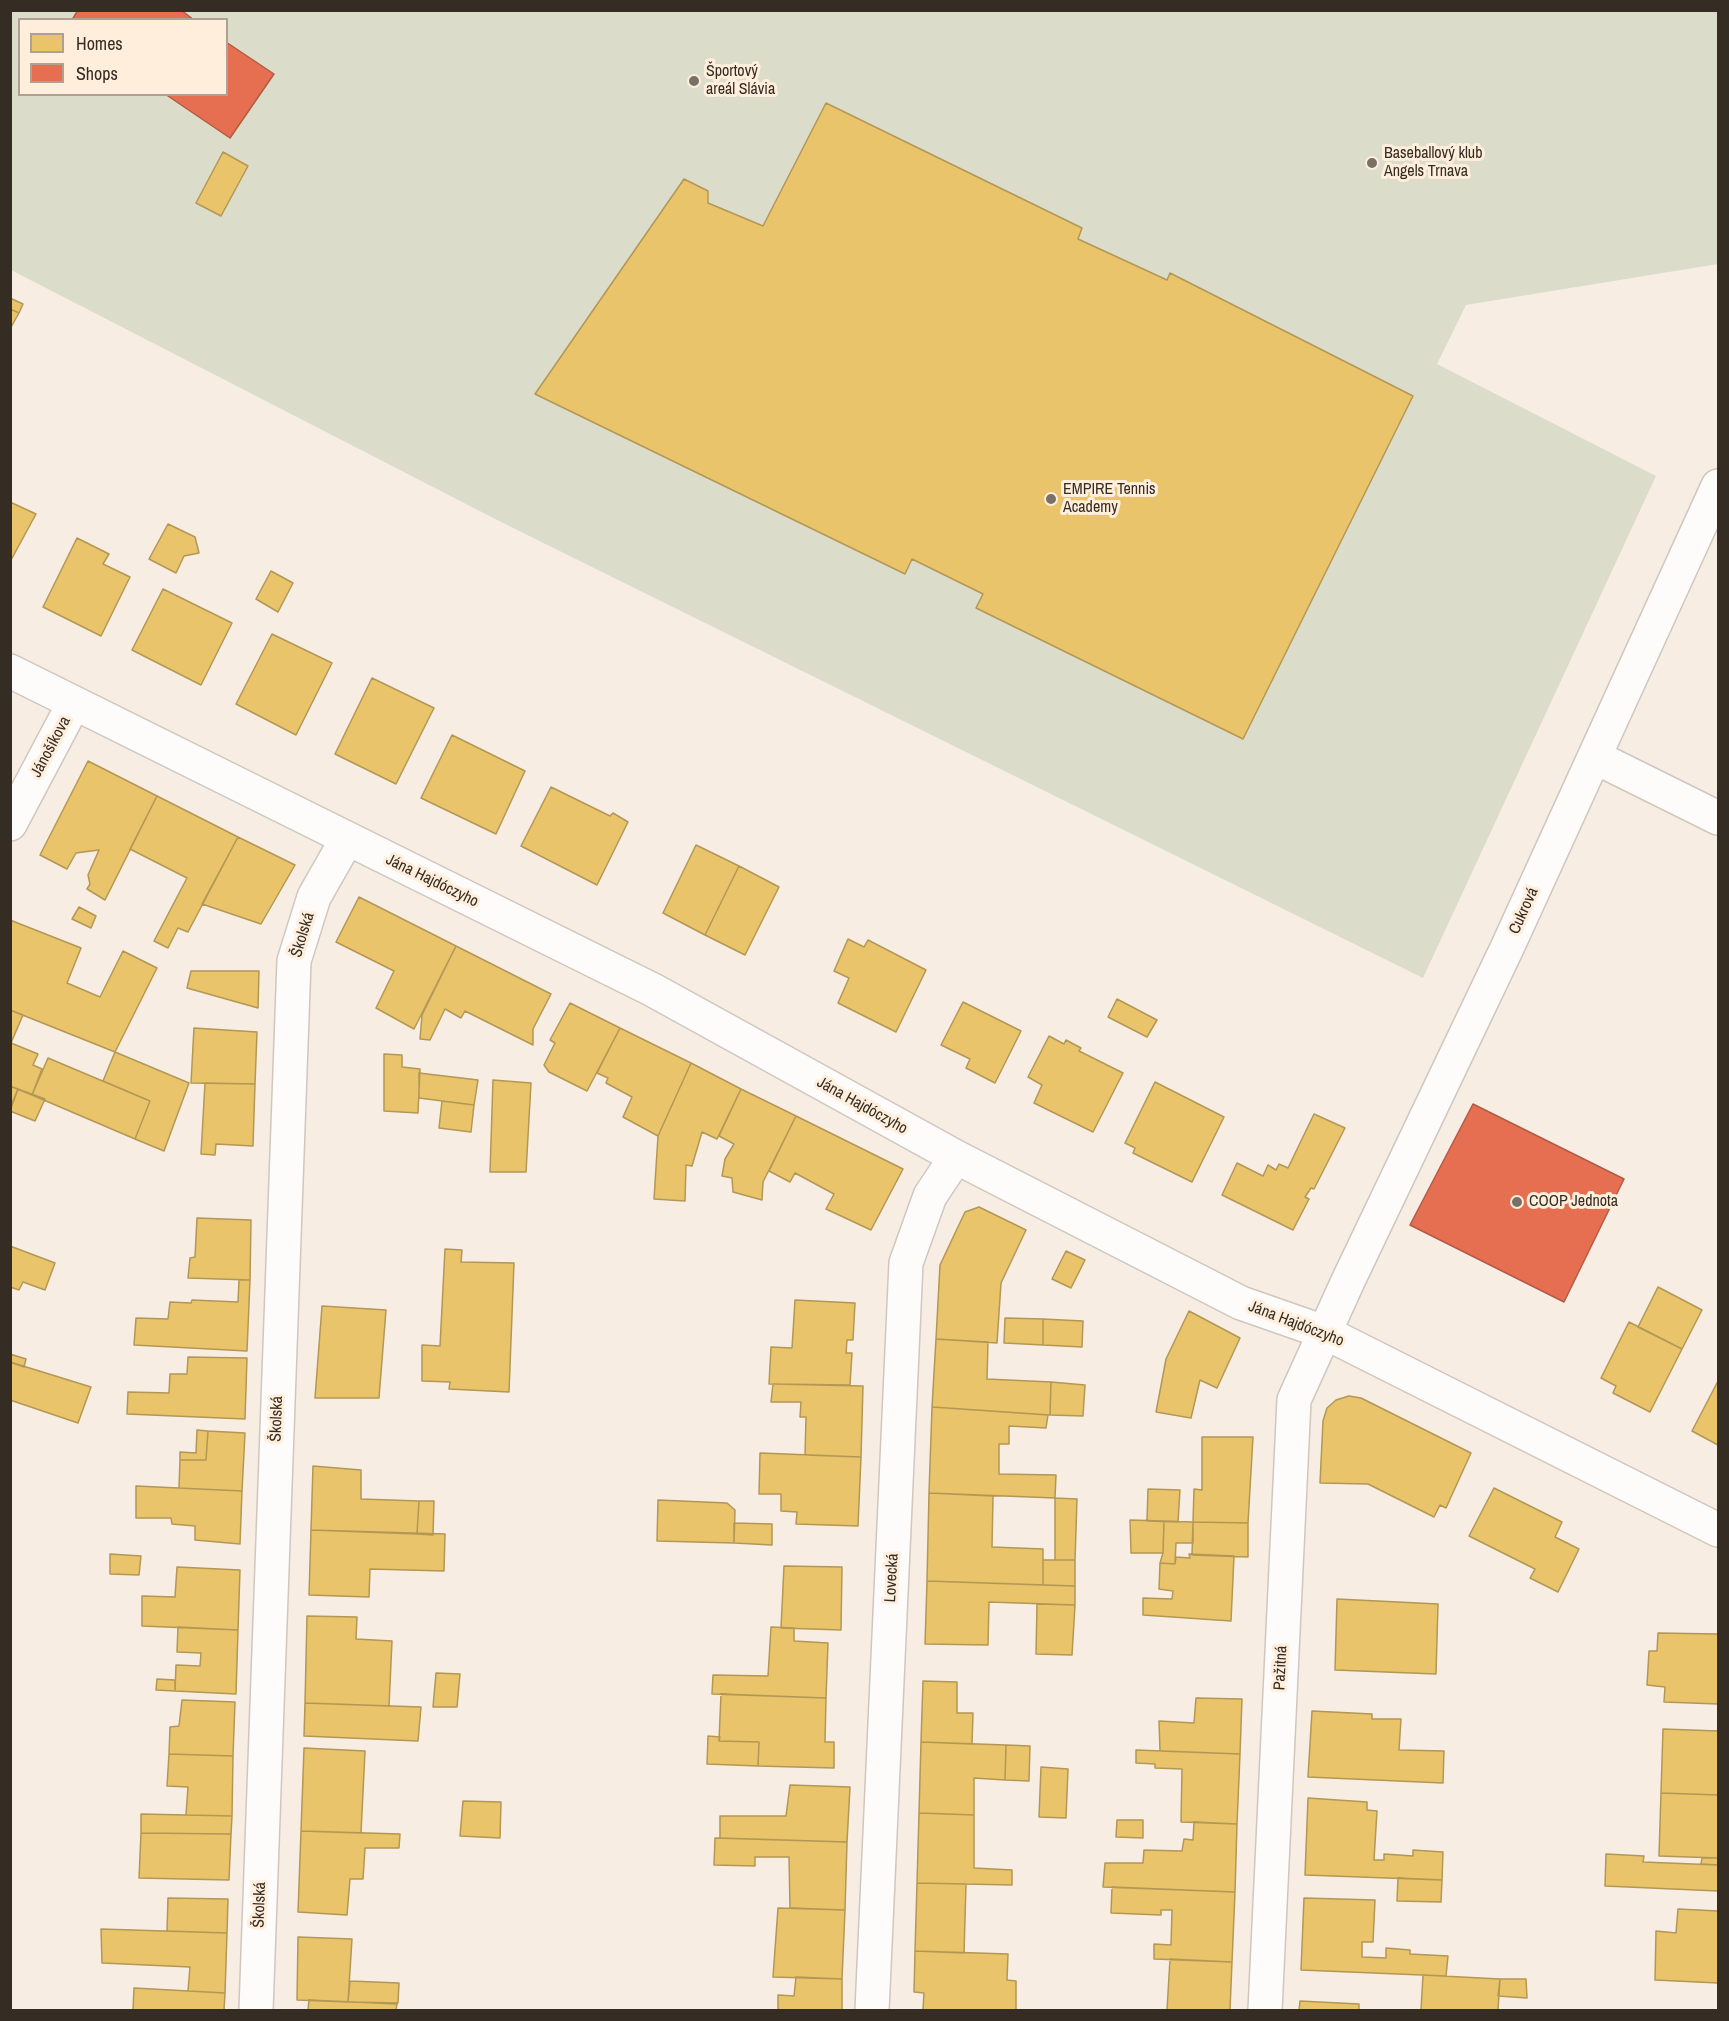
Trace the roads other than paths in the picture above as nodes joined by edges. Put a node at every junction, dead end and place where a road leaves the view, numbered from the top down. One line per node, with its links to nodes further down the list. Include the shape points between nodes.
1 (1719, 486): 4 (street, Cukrová)
2 (10, 671): 3 (street, Jána Hajdóczyho)
3 (74, 703): 6 (street, Jánošíkova); 7 (street, Jána Hajdóczyho)
4 (1595, 756): 5 (street); 9 (street, Cukrová)
5 (1719, 818)
6 (10, 824)
7 (347, 839): 8 (street, Jána Hajdóczyho, via 652,990); 11 (street, Školská, via 314,897 294,961)
8 (956, 1157): 9 (street, Jána Hajdóczyho, via 1241,1303); 12 (street, Lovecká, via 930,1196 906,1263)
9 (1324, 1332): 10 (street, Jána Hajdóczyho); 13 (street, Pažitná, via 1294,1400)
10 (1719, 1530)
11 (256, 2010)
12 (872, 2010)
13 (1265, 2010)

